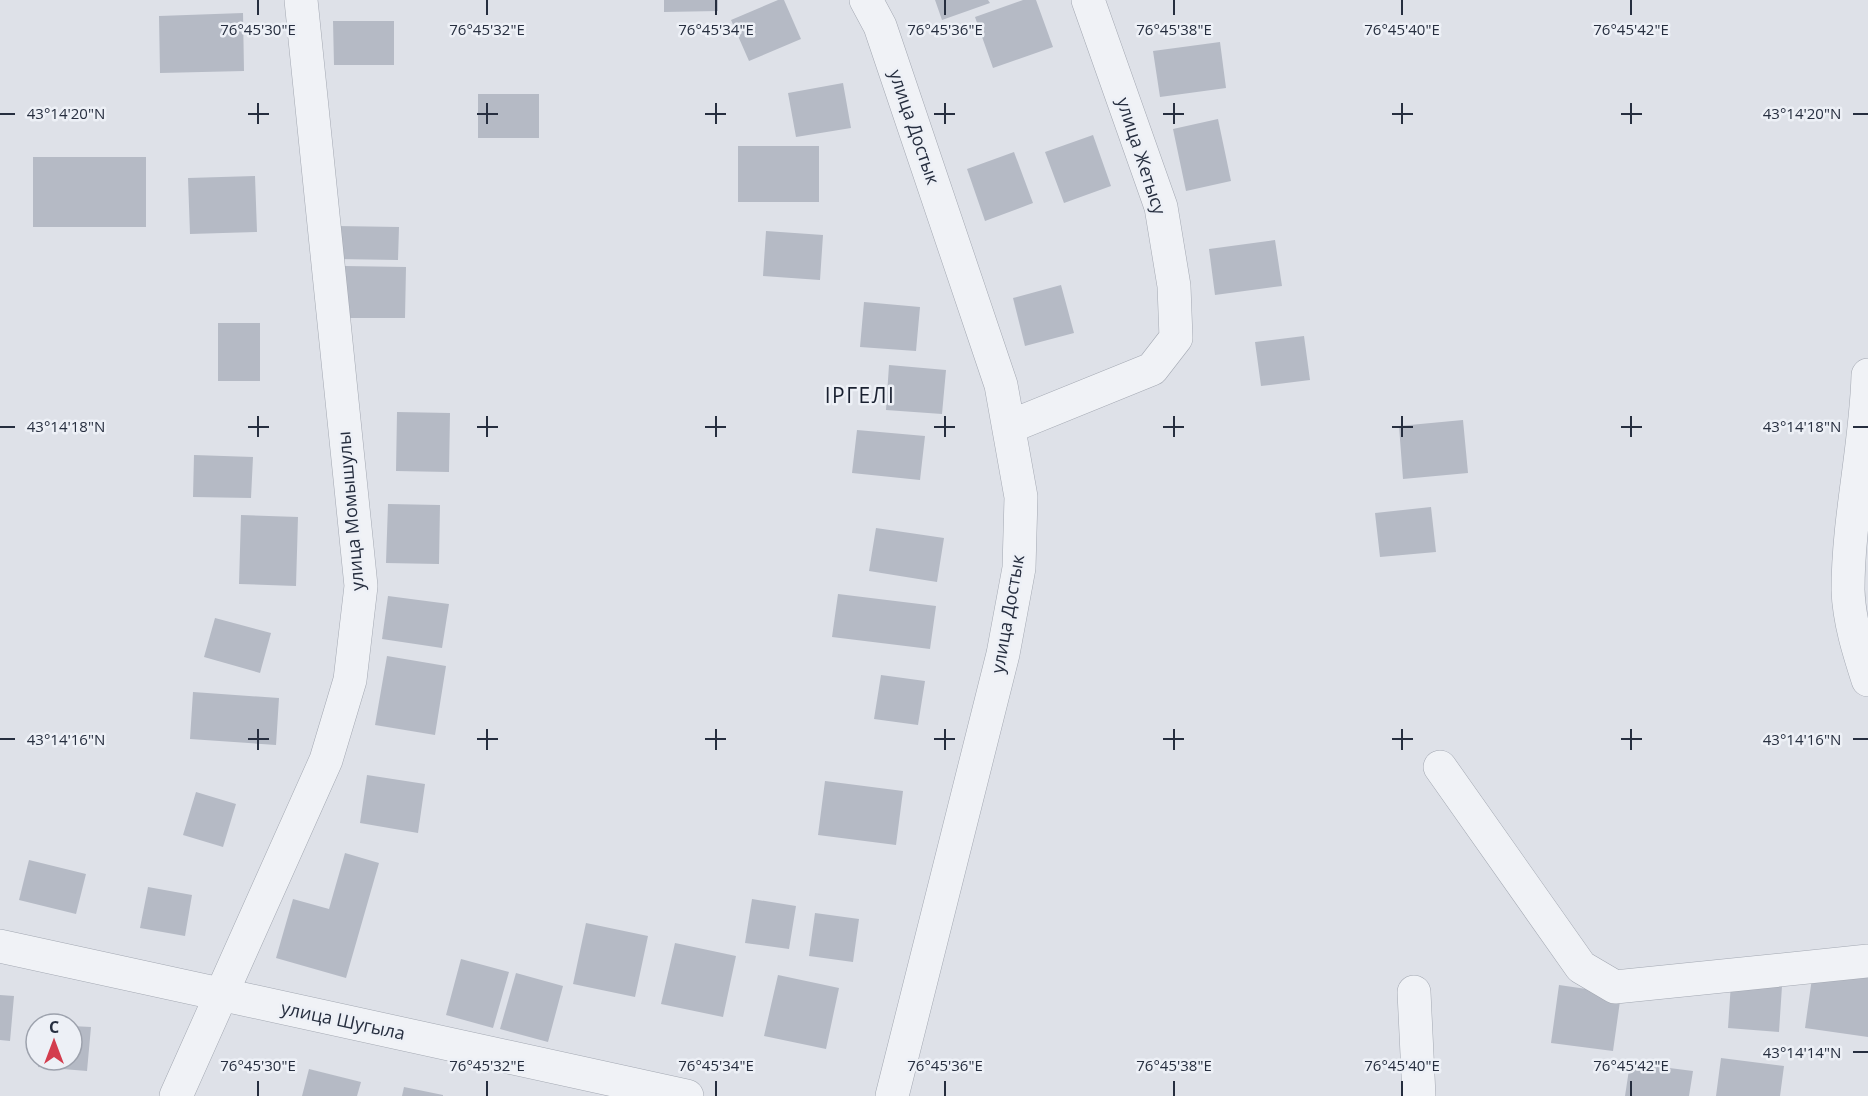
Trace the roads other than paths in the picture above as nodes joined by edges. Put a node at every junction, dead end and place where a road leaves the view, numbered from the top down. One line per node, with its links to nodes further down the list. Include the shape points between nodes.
1 (301, 0): 11 (street, улица Момышулы, via 361,586 350,680 326,760)
2 (866, 0): 5 (street, улица Достык, via 880,26 997,374)
3 (1088, 0): 5 (street, улица Жетысу, via 1161,207 1174,286 1176,338 1152,369)
4 (1868, 391): 6 (street, via 1853,508 1848,592 1857,647)
5 (1009, 427): 14 (street, улица Достык, via 1021,497 1019,568 1003,654)
6 (1868, 680)
7 (1440, 767): 9 (street, via 1581,968 1615,987)
8 (0, 946): 11 (street, улица Шугыла)
9 (1868, 961)
10 (1414, 992): 15 (street)
11 (222, 995): 12 (street, улица Момышулы); 13 (street, улица Шугыла)
12 (176, 1096)
13 (687, 1096)
14 (892, 1096)
15 (1419, 1096)

